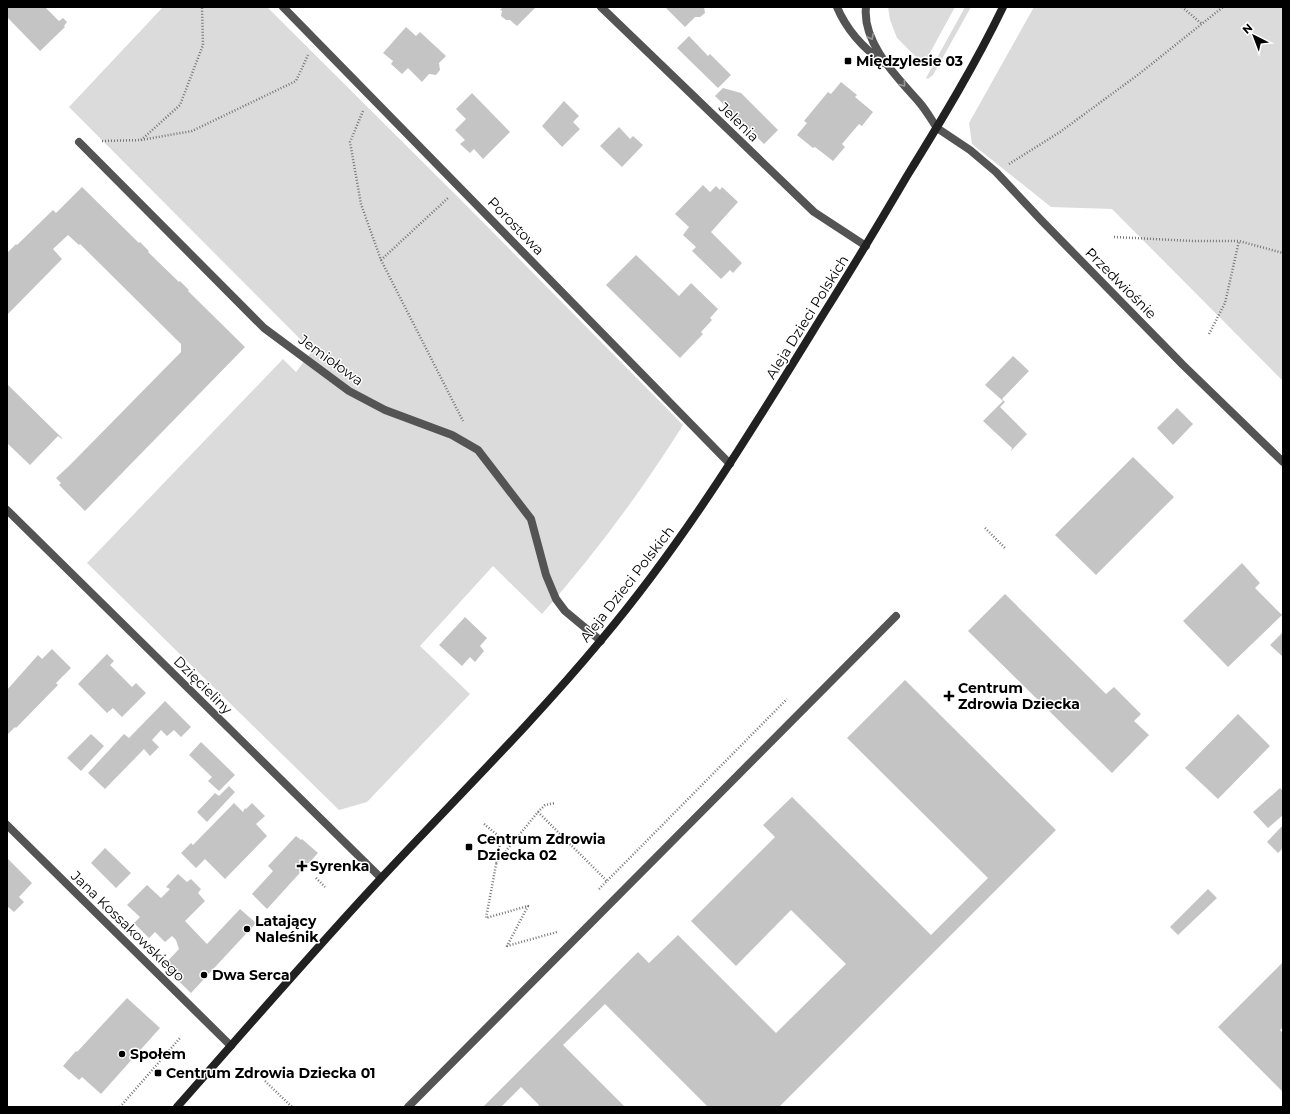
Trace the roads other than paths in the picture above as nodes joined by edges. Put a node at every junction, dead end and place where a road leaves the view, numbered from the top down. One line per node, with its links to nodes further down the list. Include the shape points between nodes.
1 (284, 7): 11 (street, Porostowa)
2 (601, 7): 9 (street, Jelenia, via 814,212)
3 (837, 7): 6 (street, via 853,36)
4 (866, 7): 6 (street, one-way to 6, via 869,34)
5 (1003, 7): 7 (street, Aleja Dzieci Polskich)
6 (887, 64): 7 (street, one-way to 7)
7 (937, 128): 9 (street, Aleja Dzieci Polskich); 10 (street, Przedwiośnie, via 970,150 996,172 1183,365)
8 (79, 142): 14 (street, Jemiołowa, via 264,328 349,391 385,410 452,435 478,450 531,519 546,576 556,599 565,611)
9 (866, 246): 11 (street, Aleja Dzieci Polskich)
10 (1283, 462)
11 (730, 464): 14 (street, Aleja Dzieci Polskich, via 683,534)
12 (7, 510): 16 (street, Dzięcieliny)
13 (896, 616): 19 (street)
14 (601, 641): 16 (street, Aleja Dzieci Polskich)
15 (7, 825): 17 (street, Jana Kossakowskiego)
16 (381, 878): 17 (street, Aleja Dzieci Polskich)
17 (231, 1046): 18 (street, Aleja Dzieci Polskich)
18 (178, 1107)
19 (408, 1107)

